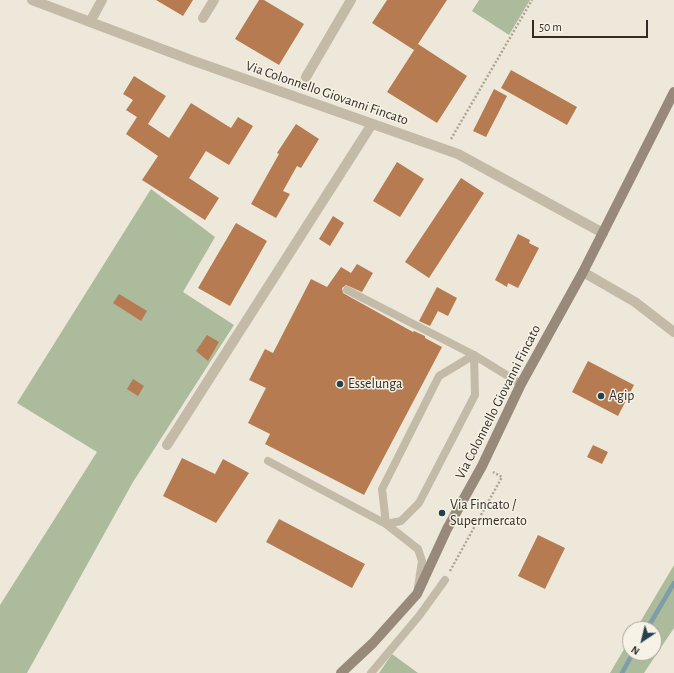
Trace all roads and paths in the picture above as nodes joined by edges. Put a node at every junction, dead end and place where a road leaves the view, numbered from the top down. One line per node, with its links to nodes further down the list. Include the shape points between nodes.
1 (32, 0): 7 (street, Via Colonnello Giovanni Fincato)
2 (102, 0): 7 (street)
3 (214, 0): 6 (street)
4 (351, 0): 8 (street)
5 (532, 0): 11 (path)
6 (203, 18)
7 (90, 22): 10 (street, Via Colonnello Giovanni Fincato)
8 (306, 77)
9 (674, 92): 12 (main road, Via Colonnello Giovanni Fincato)
10 (372, 124): 11 (street, Via Colonnello Giovanni Fincato); 18 (street)
11 (445, 150): 12 (street, Via Colonnello Giovanni Fincato, via 458,154)
12 (603, 233): 13 (main road, Via Colonnello Giovanni Fincato)
13 (583, 272): 15 (street, via 636,302); 17 (main road, Via Colonnello Giovanni Fincato)
14 (347, 290): 16 (lane)
15 (674, 332)
16 (474, 355): 17 (lane); 20 (lane, via 475,395 419,503 401,521); 20 (lane, via 439,376 382,489)
17 (521, 384): 22 (main road, Via Colonnello Giovanni Fincato)
18 (167, 445)
19 (268, 461): 20 (lane)
20 (386, 524): 22 (lane, via 418,549 422,561)
21 (445, 580): 24 (lane, via 419,616)
22 (417, 594): 23 (main road, Via Colonnello Giovanni Fincato, via 373,643)
23 (341, 673)
24 (371, 673)

